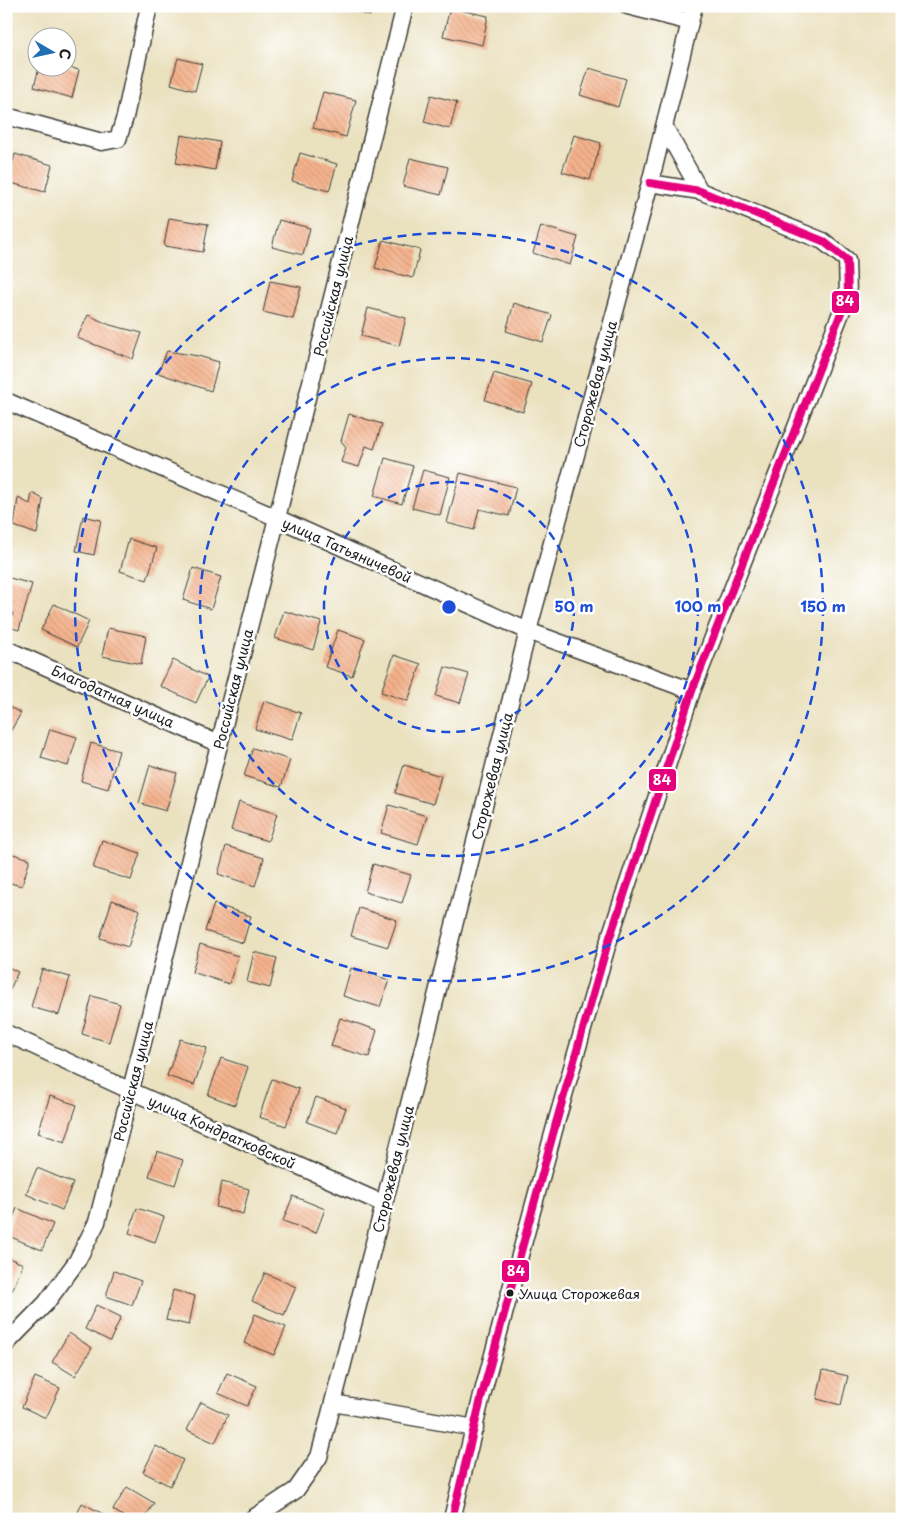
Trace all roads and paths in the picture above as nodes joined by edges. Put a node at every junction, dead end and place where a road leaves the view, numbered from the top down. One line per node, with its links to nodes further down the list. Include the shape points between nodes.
1 (150, 6): 5 (street, via 118,139 102,142)
2 (405, 6): 10 (street, Российская улица)
3 (628, 6): 4 (street)
4 (692, 14): 6 (street, Сторожевая улица)
5 (6, 116)
6 (664, 126): 7 (street, Сторожевая улица); 8 (street)
7 (650, 183): 8 (street); 11 (street, Сторожевая улица)
8 (700, 190): 13 (street, via 823,241 847,260 848,295)
9 (6, 401): 10 (street, улица Татьяничевой)
10 (277, 518): 11 (street, улица Татьяничевой); 14 (street, Российская улица)
11 (528, 631): 13 (street, улица Татьяничевой); 17 (street, Сторожевая улица)
12 (6, 648): 14 (street, Благодатная улица)
13 (692, 691): 20 (street, via 607,946)
14 (219, 744): 16 (street, Российская улица)
15 (6, 1033): 16 (street, улица Кондратковской)
16 (131, 1091): 17 (street, улица Кондратковской); 18 (street, Российская улица, via 97,1222 77,1262 46,1303)
17 (384, 1204): 19 (street, Сторожевая улица)
18 (6, 1344)
19 (333, 1403): 20 (street); 21 (street, Сторожевая улица, via 319,1457 296,1490)
20 (475, 1428): 22 (street)
21 (252, 1519)
22 (452, 1519)

